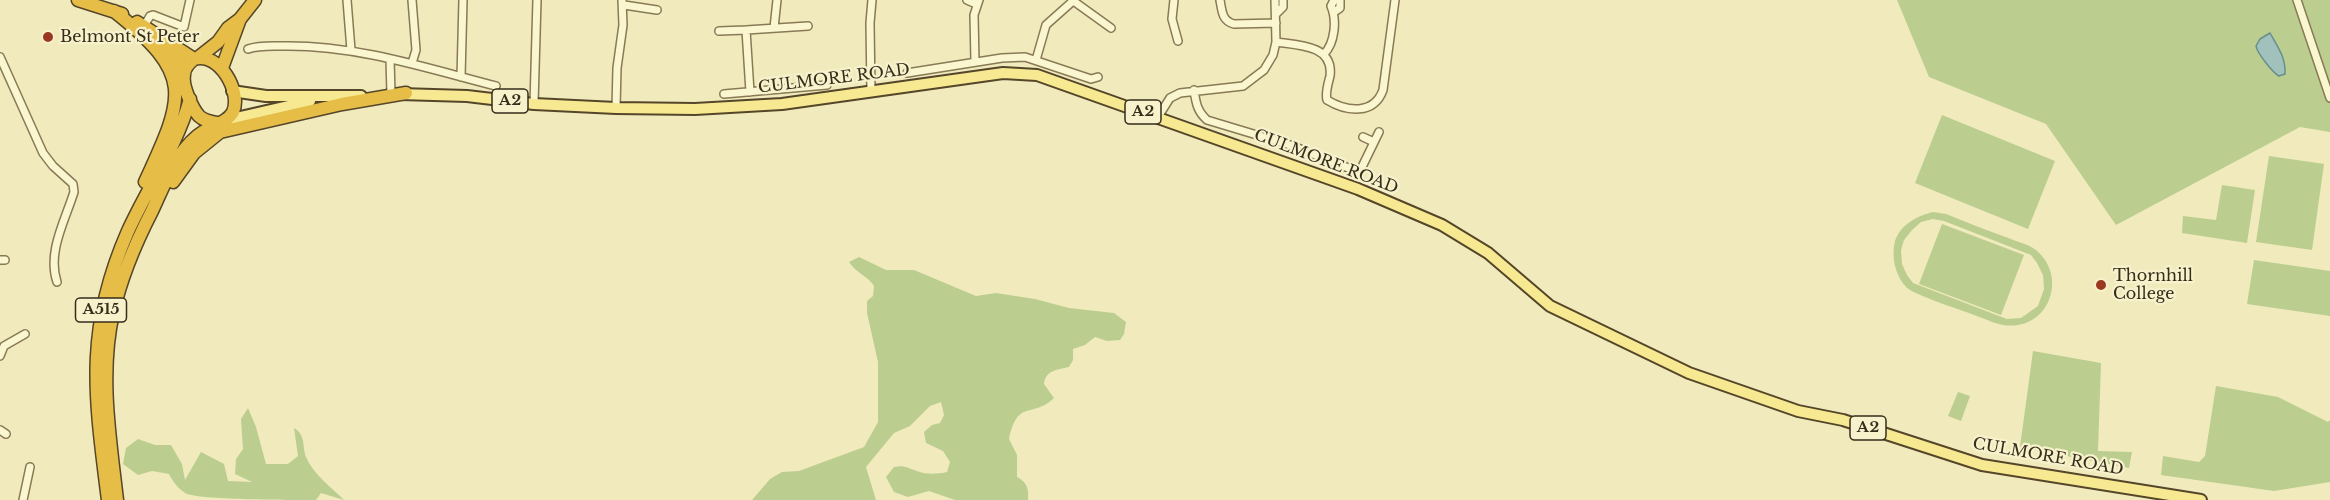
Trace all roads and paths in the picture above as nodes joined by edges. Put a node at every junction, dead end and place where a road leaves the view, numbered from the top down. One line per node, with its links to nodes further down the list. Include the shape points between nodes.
1 (78, 0): 22 (highway)
2 (190, 0): 28 (street, via 184,27 160,17)
3 (255, 0): 27 (highway)
4 (347, 0): 39 (street)
5 (412, 0): 46 (street, via 416,50)
6 (463, 0): 50 (street)
7 (537, 0): 64 (street)
8 (777, 0): 31 (street)
9 (872, 0): 57 (street)
10 (967, 0): 21 (street)
11 (1073, 0): 32 (street); 44 (street, via 1046,25)
12 (1174, 0): 36 (street, via 1172,19)
13 (1220, 0): 29 (street, via 1228,22)
14 (1275, 0): 26 (street)
15 (1283, 0): 26 (street)
16 (1334, 0): 25 (street)
17 (1340, 0): 25 (street, via 1340,8)
18 (1395, 0): 40 (street, via 1383,90 1373,105 1358,110 1327,100 1330,70)
19 (2296, 0): 62 (street)
20 (623, 2): 23 (street); 65 (street)
21 (977, 2): 45 (street)
22 (101, 3): 24 (highway)
23 (657, 10)
24 (114, 11): 28 (highway); 72 (highway, via 159,51 171,71 175,100 168,132 124,228)
25 (1334, 12): 40 (street, via 1334,35)
26 (1277, 13): 29 (street)
27 (240, 19): 42 (highway); 47 (highway)
28 (147, 21): 35 (highway)
29 (1276, 23): 37 (street)
30 (808, 26): 31 (street)
31 (774, 28): 33 (street)
32 (1112, 28)
33 (746, 30): 34 (street); 56 (street)
34 (719, 31)
35 (158, 35): 42 (highway); 49 (highway, via 177,58)
36 (1178, 41)
37 (1276, 42): 40 (street, via 1311,47); 54 (street, via 1264,70 1243,86)
38 (248, 49): 39 (street, via 299,45)
39 (351, 50): 43 (street)
40 (1324, 54)
41 (0, 57): 73 (street, via 43,153 73,184 74,192 53,254)
42 (197, 58): 47 (highway, via 213,60); 49 (highway, via 189,63)
43 (390, 59): 46 (street); 60 (street)
44 (1036, 60): 45 (street, via 1014,57); 51 (street)
45 (975, 62): 48 (street)
46 (412, 63): 50 (street)
47 (222, 68): 55 (highway)
48 (907, 73)
49 (183, 76): 63 (highway)
50 (461, 77): 53 (street)
51 (1098, 78)
52 (827, 85): 56 (street)
53 (496, 86)
54 (1194, 90): 66 (street, via 1170,98); 70 (street, via 1196,105 1207,120 1290,145 1356,171 1361,169)
55 (232, 91): 61 (main road, CULMORE ROAD / A2); 67 (highway, via 234,106)
56 (750, 92): 59 (street)
57 (871, 92): 65 (main road, CULMORE ROAD / A2, via 782,104); 66 (main road, CULMORE ROAD / A2, via 1003,73 1037,75)
58 (406, 93): 60 (main road, CULMORE ROAD / A2); 64 (main road, CULMORE ROAD / A2); 71 (highway, via 220,132 189,159)
59 (724, 93)
60 (391, 94): 61 (main road, CULMORE ROAD / A2)
61 (325, 98): 67 (main road, CULMORE ROAD / A2)
62 (2330, 98)
63 (190, 99): 67 (highway, via 198,115 210,122); 72 (highway, A515, via 177,136)
64 (534, 104): 65 (main road, CULMORE ROAD / A2)
65 (616, 108)
66 (1158, 117): 80 (main road, CULMORE ROAD / A2, via 1358,189 1442,225 1488,253 1550,306 1689,373 1798,411 1843,420 1982,465)
67 (222, 121): 71 (highway, A515, via 191,142 177,159)
68 (1378, 132): 70 (street)
69 (1363, 137): 70 (street)
70 (1374, 142)
71 (145, 225): 79 (highway, A515, via 122,278 106,357)
72 (112, 270): 78 (highway, A515, via 101,311 96,355 98,427)
73 (57, 282)
74 (25, 334): 75 (street, via 4,346)
75 (0, 356)
76 (30, 467): 77 (street)
77 (23, 500)
78 (108, 500)
79 (117, 500)
80 (2201, 500)

